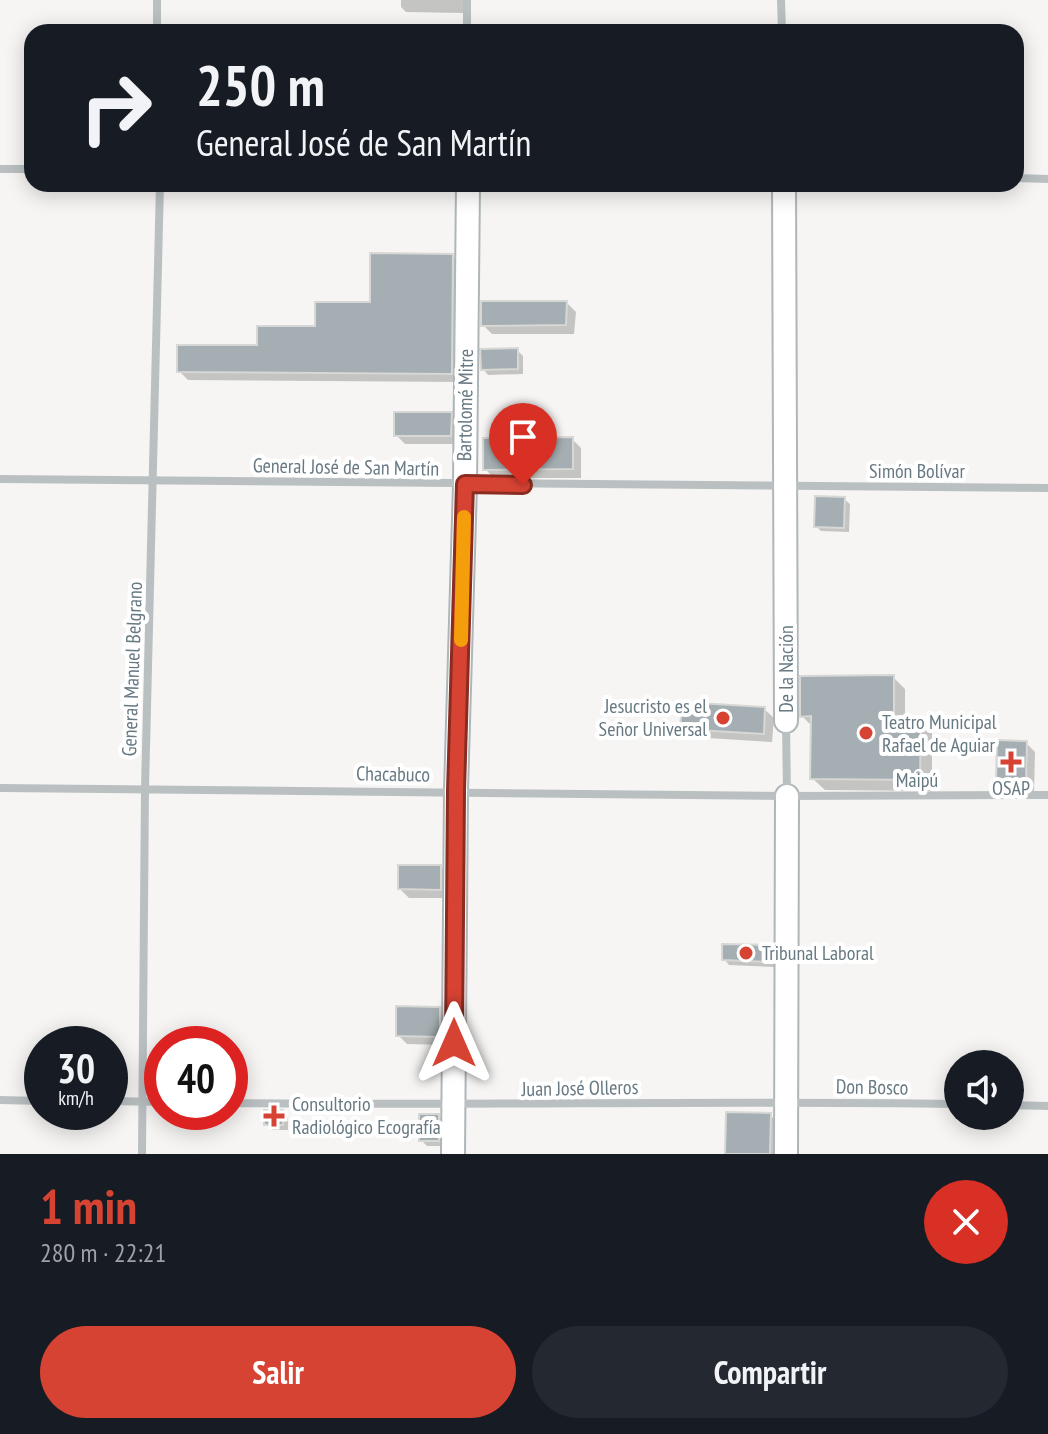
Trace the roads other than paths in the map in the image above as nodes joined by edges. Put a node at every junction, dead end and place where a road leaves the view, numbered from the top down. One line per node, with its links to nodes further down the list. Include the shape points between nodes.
1 (157, 0): 4 (street)
2 (467, 0): 5 (street)
3 (781, 0): 6 (street)
4 (157, 24)
5 (467, 24)
6 (782, 24)
7 (0, 169): 8 (street)
8 (24, 169)
9 (1024, 178): 10 (street)
10 (1048, 179)
11 (160, 192): 15 (street, General Manuel Belgrano)
12 (468, 192): 16 (street, Bartolomé Mitre)
13 (784, 192): 17 (street, De la Nación)
14 (0, 479): 15 (street, General José de San Martín)
15 (153, 480): 16 (street, General José de San Martín); 21 (street, General Manuel Belgrano)
16 (465, 484): 17 (street, General José de San Martín); 22 (street, Bartolomé Mitre)
17 (787, 487): 18 (street, Simón Bolívar); 19 (street, De la Nación)
18 (1048, 488)
19 (786, 721): 24 (street, De la Nación)
20 (0, 788): 21 (street, Chacabuco)
21 (145, 788): 22 (street, Chacabuco); 28 (street, General Manuel Belgrano)
22 (456, 791): 24 (street, Chacabuco); 33 (street, Bartolomé Mitre)
23 (1048, 795): 24 (street, Maipú)
24 (787, 796): 29 (street, De la Nación)
25 (0, 1100): 26 (street)
26 (24, 1101)
27 (128, 1102): 28 (street)
28 (143, 1102): 35 (street, General Manuel Belgrano)
29 (786, 1102): 31 (street, Don Bosco); 33 (street, Juan José Olleros); 37 (street, De la Nación)
30 (248, 1103): 33 (street, Juan José Olleros)
31 (944, 1104)
32 (1024, 1105): 34 (street)
33 (454, 1106): 36 (street, Bartolomé Mitre)
34 (1048, 1106)
35 (142, 1154)
36 (453, 1154)
37 (786, 1154)

